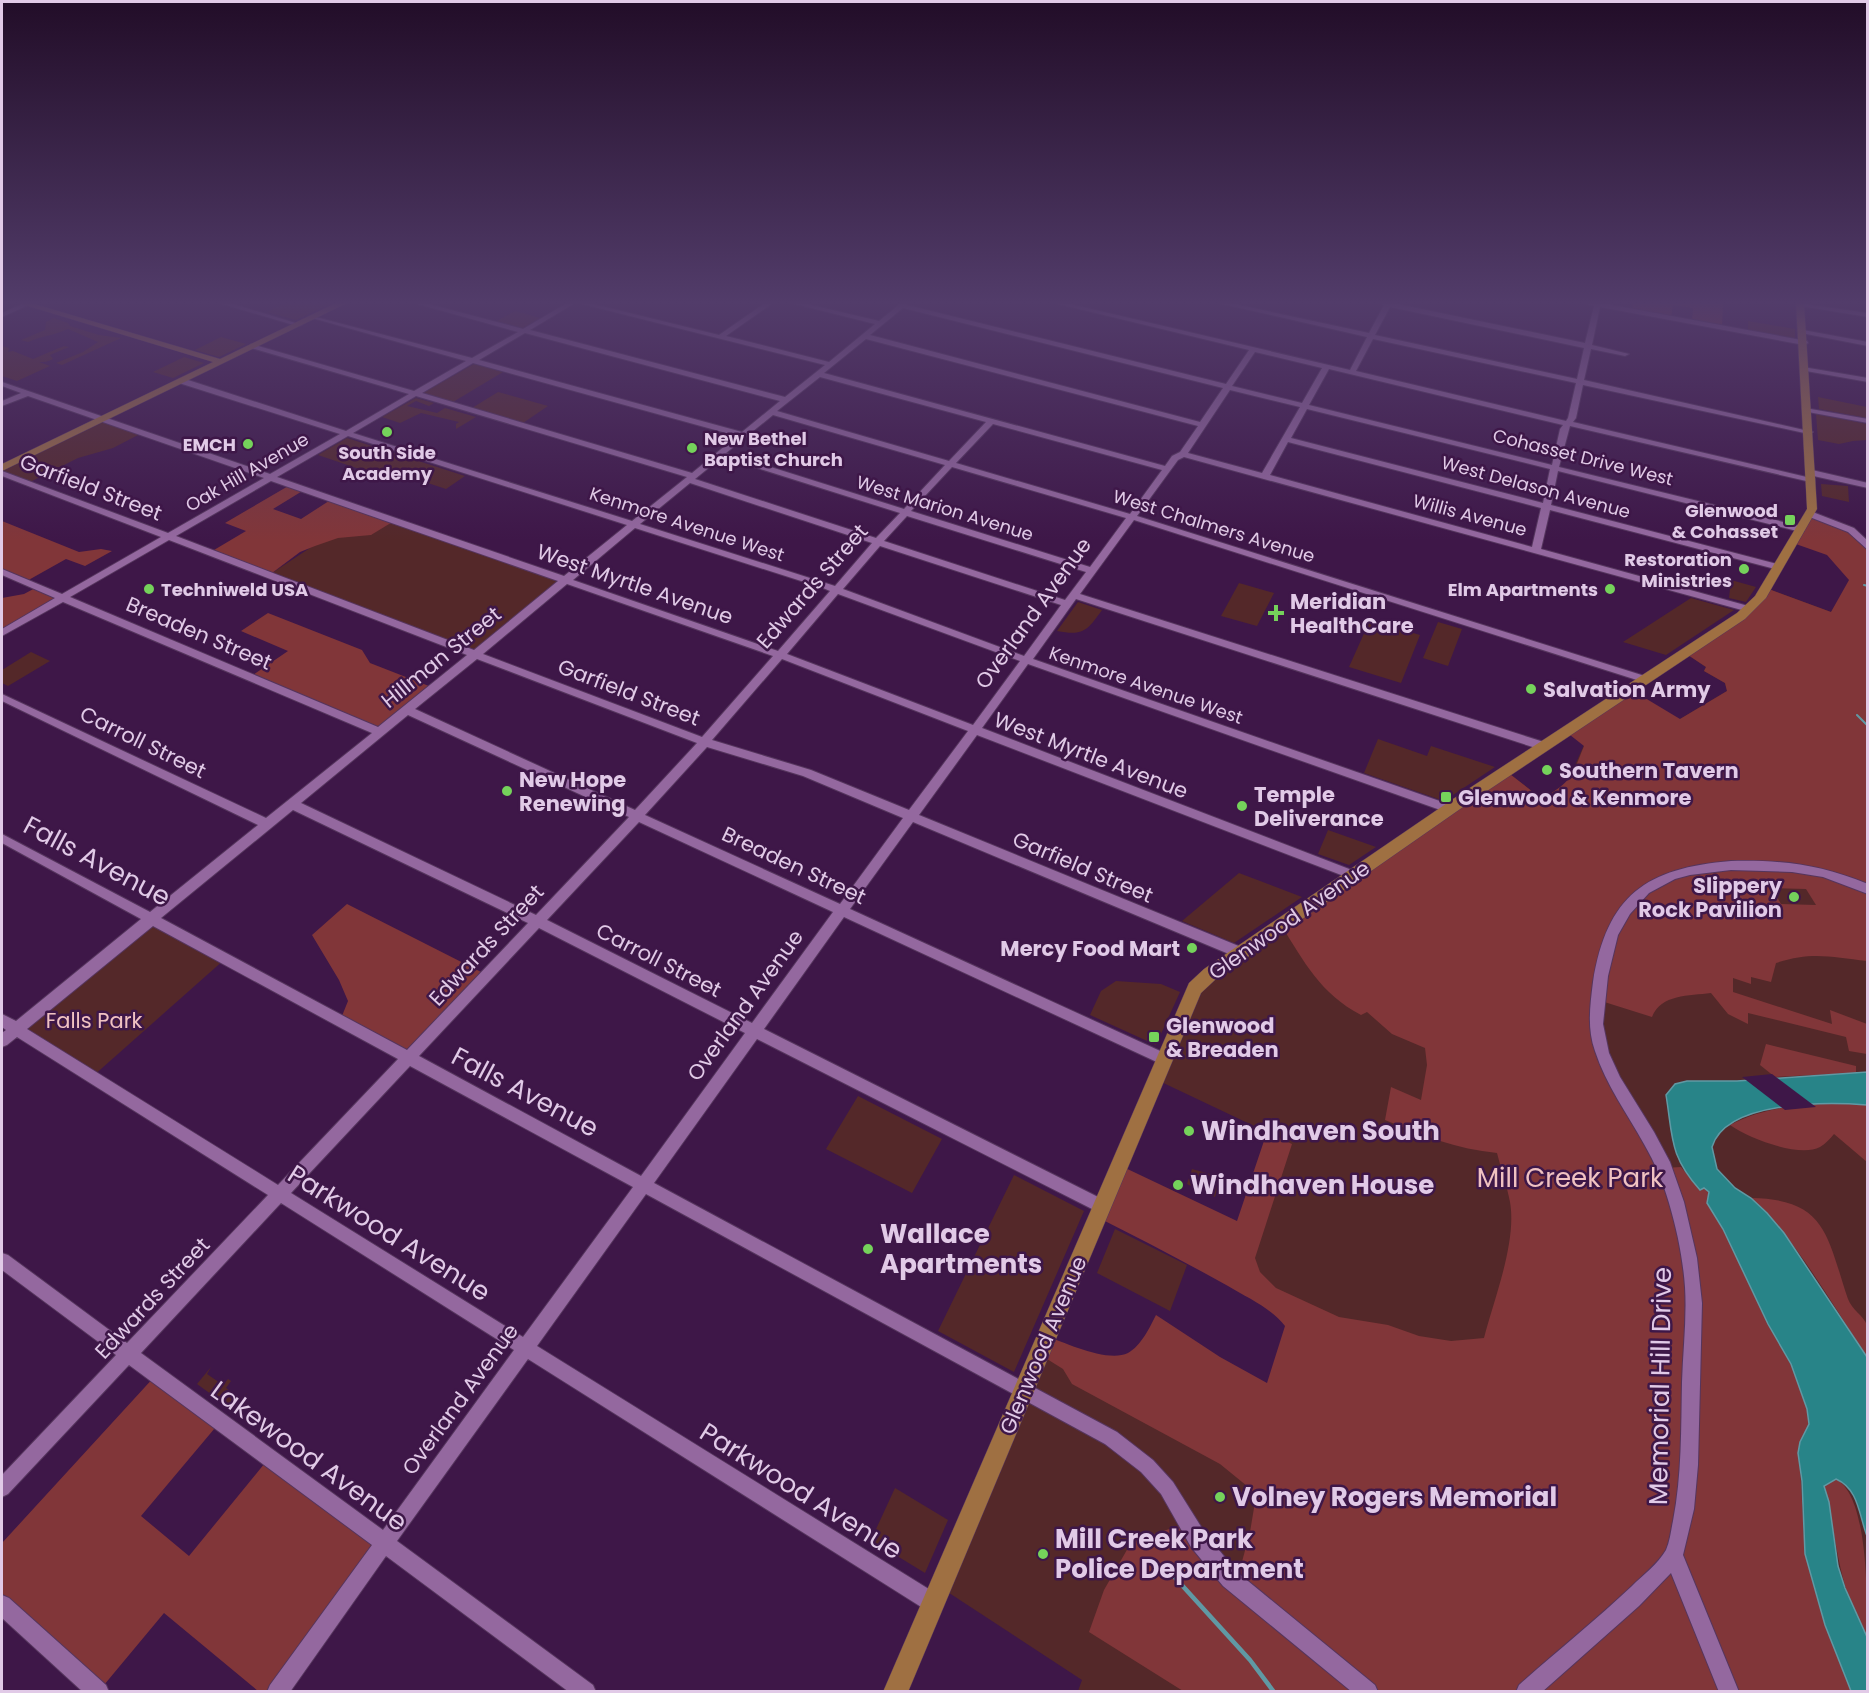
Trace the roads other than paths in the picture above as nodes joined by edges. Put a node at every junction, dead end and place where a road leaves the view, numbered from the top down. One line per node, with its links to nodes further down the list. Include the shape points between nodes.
1 (180, 382): 25 (main road)
2 (185, 382): 31 (street, Kenmore Avenue West)
3 (375, 382): 19 (street)
4 (436, 382): 19 (street, Oak Hill Avenue)
5 (553, 382): 32 (street)
6 (718, 382): 20 (street)
7 (808, 382): 20 (street, Hillman Street)
8 (847, 382): 26 (street)
9 (1039, 382): 29 (street)
10 (1208, 382): 17 (street, Cohasset Drive West)
11 (1231, 382): 17 (street, Overland Avenue)
12 (1318, 382): 22 (street)
13 (1395, 382): 28 (street)
14 (1580, 382): 28 (street); 30 (street)
15 (1807, 382): 23 (main road, Glenwood Avenue)
16 (2, 384): 18 (street, West Myrtle Avenue)
17 (1228, 387): 22 (street, Cohasset Drive West); 29 (street, Overland Avenue)
18 (27, 393): 21 (street); 25 (street, West Myrtle Avenue)
19 (415, 394): 31 (street, Oak Hill Avenue); 44 (street)
20 (786, 400): 24 (street, Hillman Street)
21 (2, 404)
22 (1304, 405): 33 (street); 38 (street, Cohasset Drive West)
23 (1808, 410): 27 (street); 30 (main road, Glenwood Avenue)
24 (771, 412): 32 (street, Hillman Street); 36 (street, West Chalmers Avenue)
25 (102, 419): 37 (main road); 43 (street, West Myrtle Avenue)
26 (991, 421): 36 (street, Edwards Street); 39 (street)
27 (1868, 421)
28 (1569, 423): 38 (street); 42 (street)
29 (1202, 425): 35 (street, Overland Avenue)
30 (1809, 432): 42 (main road, Glenwood Avenue)
31 (347, 433): 43 (street, Oak Hill Avenue); 50 (street, Kenmore Avenue West)
32 (743, 435): 34 (street, Hillman Street)
33 (1286, 439): 41 (street); 46 (street, West Delason Avenue)
34 (720, 454): 44 (street, Hillman Street); 47 (street, West Marion Avenue)
35 (1183, 454): 39 (street, Overland Avenue); 41 (street, Willis Avenue)
36 (950, 464): 47 (street, Edwards Street); 49 (street, West Chalmers Avenue)
37 (2, 468)
38 (1555, 468): 46 (street); 51 (street, Cohasset Drive West)
39 (1167, 469): 49 (street, Overland Avenue)
40 (2, 473): 52 (street, Garfield Street)
41 (1265, 476): 55 (street, Willis Avenue)
42 (1812, 477): 45 (street); 48 (main road, Glenwood Avenue)
43 (270, 478): 52 (street, Oak Hill Avenue); 59 (street, West Myrtle Avenue)
44 (690, 478): 50 (street, Hillman Street); 53 (street)
45 (1868, 486)
46 (1546, 507): 55 (street); 56 (street, West Delason Avenue)
47 (905, 513): 53 (street, Edwards Street); 57 (street, West Marion Avenue)
48 (1810, 514): 51 (main road, Glenwood Avenue); 54 (street, via 1851,530)
49 (1132, 517): 57 (street, Overland Avenue); 69 (street, West Chalmers Avenue)
50 (634, 524): 59 (street, Hillman Street); 60 (street, Kenmore Avenue West)
51 (1801, 529): 56 (main road, Glenwood Avenue)
52 (168, 537): 62 (street, Oak Hill Avenue); 66 (street, Garfield Street)
53 (878, 542): 60 (street, Edwards Street); 63 (street)
54 (1868, 547)
55 (1536, 550): 64 (street, Willis Avenue)
56 (1778, 567): 64 (main road, Glenwood Avenue)
57 (1092, 571): 61 (street, Overland Avenue)
58 (2, 572): 62 (street, Breaden Street)
59 (566, 580): 66 (street, Hillman Street); 67 (street, West Myrtle Avenue)
60 (836, 590): 67 (street, Edwards Street); 68 (street, Kenmore Avenue West)
61 (1075, 595): 63 (street, Overland Avenue); 75 (street)
62 (63, 598): 65 (street, Oak Hill Avenue); 73 (street, Breaden Street)
63 (1068, 604): 68 (street, Overland Avenue)
64 (1749, 609): 69 (main road, Glenwood Avenue)
65 (2, 633)
66 (475, 654): 71 (street, Hillman Street); 74 (street, Garfield Street)
67 (780, 655): 72 (street, West Myrtle Avenue); 74 (street, Edwards Street)
68 (1026, 660): 72 (street, Overland Avenue); 77 (street, Kenmore Avenue West)
69 (1644, 679): 75 (main road, Glenwood Avenue)
70 (2, 697): 80 (street, Carroll Street)
71 (407, 710): 73 (street, Hillman Street); 78 (street, Breaden Street)
72 (974, 731): 79 (street, Overland Avenue); 82 (street, West Myrtle Avenue)
73 (380, 732): 76 (street, Hillman Street)
74 (704, 742): 78 (street, Edwards Street); 79 (street, Garfield Street, via 807,773)
75 (1543, 746): 77 (main road, Glenwood Avenue)
76 (292, 804): 80 (street, Hillman Street); 86 (street, Carroll Street)
77 (1449, 809): 82 (main road, Glenwood Avenue)
78 (637, 816): 84 (street, Breaden Street); 86 (street, Edwards Street)
79 (911, 816): 84 (street, Overland Avenue); 87 (street, Garfield Street)
80 (267, 824): 85 (street, Hillman Street)
81 (2, 838): 85 (street, Falls Avenue)
82 (1353, 875): 87 (main road, Glenwood Avenue)
83 (1868, 889): 103 (street, Memorial Hill Drive, via 1821,872 1784,867 1697,869 1660,880 1636,898 1619,920 1603,957 1598,1000 1598,1036 1603,1054 1664,1168 1694,1284 1685,1506)
84 (842, 910): 90 (street, Overland Avenue); 93 (street, Breaden Street)
85 (151, 919): 89 (street, Hillman Street); 92 (street, Falls Avenue)
86 (537, 922): 90 (street, Carroll Street); 92 (street, Edwards Street)
87 (1241, 953): 93 (main road, Glenwood Avenue, via 1195,988)
88 (2, 1020): 89 (street, Parkwood Avenue)
89 (16, 1029): 91 (street, Hillman Street); 95 (street, Parkwood Avenue)
90 (754, 1031): 94 (street, Overland Avenue); 96 (street, Carroll Street)
91 (2, 1041)
92 (408, 1058): 94 (street, Falls Avenue); 95 (street, Edwards Street)
93 (1164, 1059): 96 (main road, Glenwood Avenue)
94 (643, 1185): 98 (street, Overland Avenue); 100 (street, Falls Avenue)
95 (279, 1194): 98 (street, Parkwood Avenue); 99 (street, Edwards Street)
96 (1101, 1206): 100 (main road, Glenwood Avenue)
97 (2, 1261): 99 (street, Lakewood Avenue)
98 (525, 1348): 102 (street, Overland Avenue); 104 (street, Parkwood Avenue)
99 (128, 1354): 101 (street, Edwards Street); 102 (street, Lakewood Avenue)
100 (1023, 1390): 104 (main road, Glenwood Avenue); 110 (street, via 1111,1438 1141,1461 1167,1488 1198,1540 1230,1579)
101 (2, 1488)
102 (384, 1543): 107 (street, Overland Avenue); 108 (street, Lakewood Avenue)
103 (1674, 1556): 111 (street); 112 (street)
104 (933, 1603): 109 (main road, Glenwood Avenue)
105 (2, 1605): 106 (street)
106 (99, 1692)
107 (277, 1692)
108 (586, 1692)
109 (896, 1692)
110 (1368, 1692)
111 (1526, 1692)
112 (1728, 1692)

